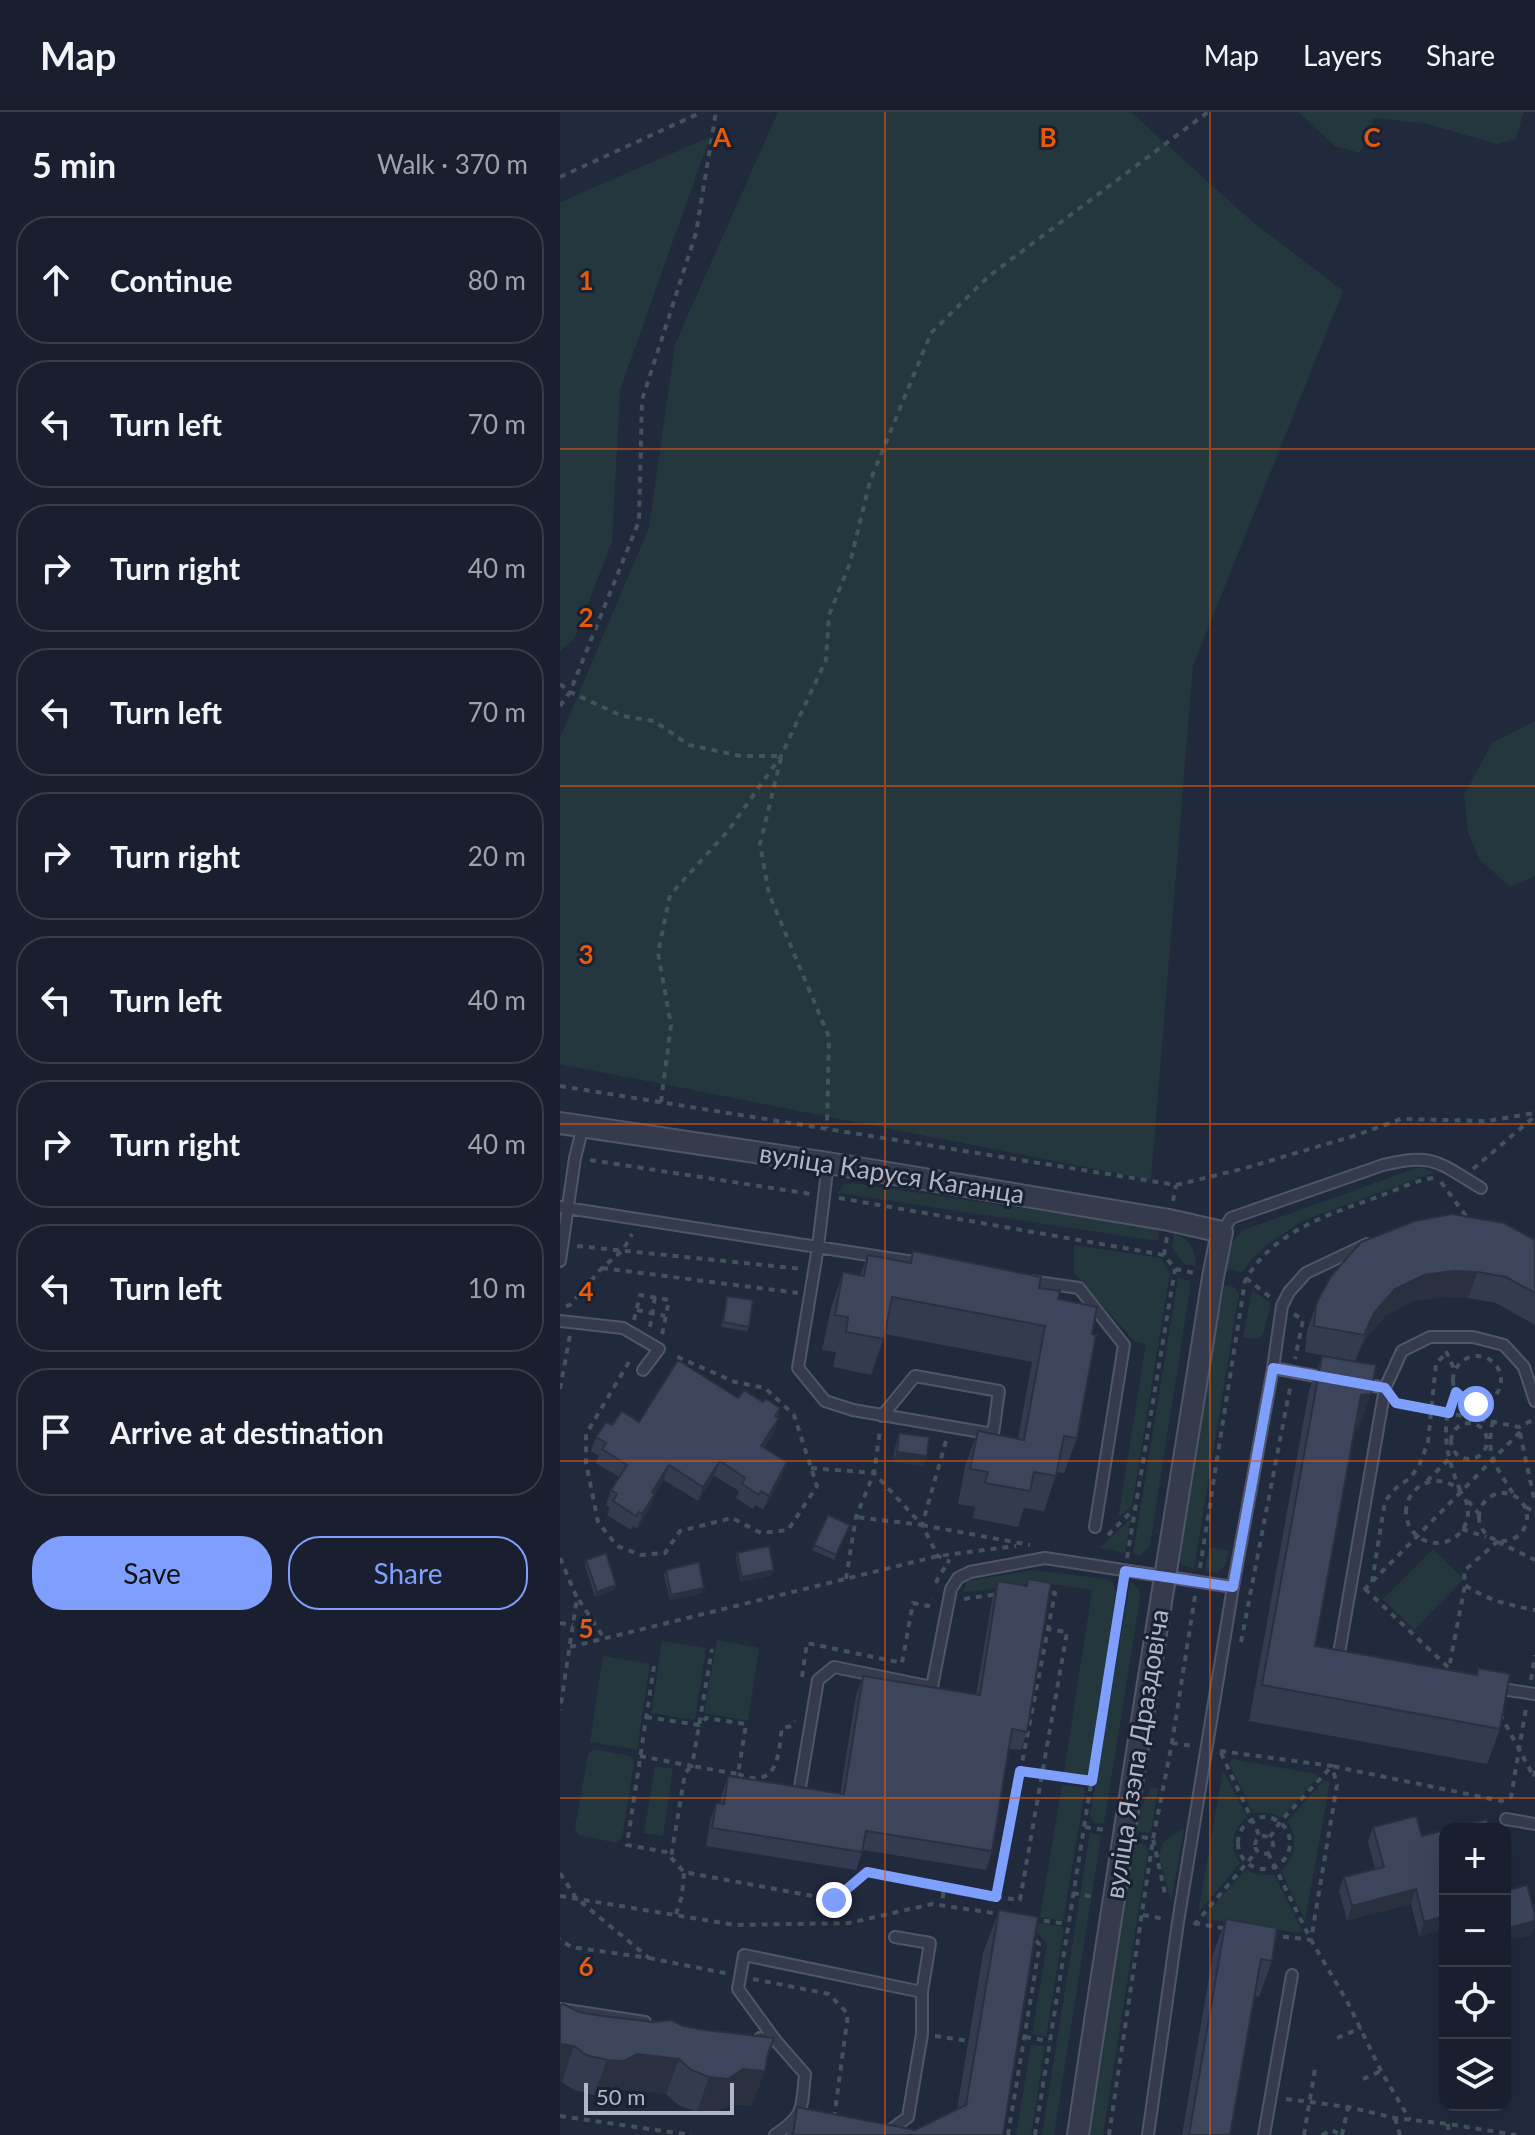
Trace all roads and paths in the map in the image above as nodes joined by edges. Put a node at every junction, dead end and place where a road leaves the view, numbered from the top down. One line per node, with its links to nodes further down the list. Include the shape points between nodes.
1 (702, 112): 4 (path)
2 (716, 112): 6 (path, via 696,233 642,400 639,521)
3 (1208, 112): 8 (path, via 989,276 931,333 870,481 850,563 829,615 826,660)
4 (560, 177)
5 (560, 684): 6 (path)
6 (570, 692): 7 (path); 8 (path, via 622,716 654,721 689,745 741,756)
7 (560, 706)
8 (781, 756): 10 (path, via 728,831 670,895 658,953 671,1025); 14 (path, via 760,844 769,894 829,1037)
9 (560, 1086): 10 (path)
10 (661, 1102): 14 (path)
11 (1535, 1115): 14 (path, via 1488,1121 1401,1119 1176,1185); 17 (path)
12 (560, 1123): 13 (street, вуліца Каруся Каганца)
13 (583, 1126): 15 (lane); 16 (street, вуліца Каруся Каганца)
14 (827, 1128)
15 (575, 1158): 19 (path); 20 (lane)
16 (828, 1163): 19 (lane); 23 (street, вуліца Каруся Каганца)
17 (1463, 1177): 18 (lane); 23 (lane, via 1433,1160 1401,1160 1231,1218)
18 (1481, 1188)
19 (825, 1196): 26 (lane); 85 (path, via 1164,1255 1175,1269)
20 (564, 1208): 21 (lane); 25 (lane)
21 (640, 1219): 26 (lane); 27 (path)
22 (1470, 1221): 90 (path, via 1440,1181 1431,1177 1313,1221 1253,1266 1245,1281)
23 (1222, 1232): 87 (street, вуліца Язэпа Драздовіча)
24 (1380, 1239): 47 (lane, via 1306,1273 1289,1292)
25 (562, 1245): 27 (path); 28 (lane)
26 (818, 1247): 29 (lane); 31 (lane)
27 (623, 1250): 30 (path); 31 (path)
28 (560, 1261)
29 (925, 1264)
30 (602, 1268): 33 (path); 35 (path)
31 (813, 1270): 33 (lane)
32 (1016, 1279): 77 (lane, via 1079,1288 1124,1345)
33 (810, 1295): 57 (lane, via 798,1368 825,1401)
34 (655, 1297): 37 (path, via 640,1295); 38 (path); 39 (path, via 669,1300)
35 (570, 1305): 36 (path); 40 (path)
36 (560, 1308)
37 (637, 1310): 38 (path); 41 (path)
38 (652, 1313): 39 (path); 42 (path)
39 (666, 1316): 43 (path)
40 (565, 1322): 41 (lane); 45 (path)
41 (631, 1333): 42 (lane)
42 (645, 1341): 43 (lane); 66 (path, via 586,1434 598,1522 617,1546 641,1555 665,1553 680,1531 732,1518 761,1533 788,1530 817,1486)
43 (659, 1349): 48 (lane); 66 (path, via 735,1382 765,1388 794,1415)
44 (1447, 1353): 55 (path, via 1436,1363)
45 (567, 1358): 46 (path); 52 (path)
46 (560, 1362)
47 (1273, 1368): 49 (lane); 92 (lane)
48 (643, 1370)
49 (1339, 1380)
50 (1355, 1383): 51 (lane)
51 (1385, 1388): 54 (lane, via 1402,1351 1430,1337 1473,1337 1504,1345 1524,1367); 55 (path, via 1396,1403); 98 (lane)
52 (560, 1389)
53 (1456, 1392): 53 (path, via 1468,1403 1491,1400 1501,1386 1500,1370 1488,1358 1465,1358 1452,1377); 56 (path)
54 (1535, 1401)
55 (1431, 1409): 56 (path); 89 (path, via 1419,1466 1385,1501)
56 (1449, 1413): 59 (path); 64 (path)
57 (882, 1416): 60 (lane); 60 (lane, via 915,1376 999,1391 993,1434); 67 (path)
58 (1535, 1419): 61 (path)
59 (1493, 1421): 61 (path); 62 (path)
60 (950, 1427): 76 (path)
61 (1519, 1429): 65 (path); 71 (path)
62 (1489, 1439): 63 (path, via 1477,1458); 63 (path, via 1481,1427 1464,1424 1452,1436); 65 (path)
63 (1455, 1453): 64 (path)
64 (1449, 1458): 68 (path); 69 (path)
65 (1492, 1460): 69 (path); 70 (path)
66 (811, 1468): 67 (path)
67 (874, 1473): 75 (path); 76 (path)
68 (1425, 1483): 69 (path, via 1446,1482); 79 (path, via 1409,1497 1406,1508)
69 (1461, 1492): 74 (path); 78 (path, via 1468,1511); 79 (path)
70 (1514, 1495): 72 (path); 74 (path, via 1491,1495)
71 (1535, 1503)
72 (1526, 1507): 73 (path); 80 (path, via 1523,1531 1510,1540)
73 (1535, 1512)
74 (1479, 1514): 80 (path, via 1482,1529)
75 (856, 1517): 76 (path); 88 (path)
76 (922, 1525): 81 (path); 82 (path)
77 (1095, 1527)
78 (1462, 1529): 79 (path, via 1447,1541 1427,1541); 80 (path)
79 (1418, 1535): 89 (path)
80 (1496, 1540): 84 (path); 91 (path, via 1464,1571)
81 (1030, 1545)
82 (938, 1556): 86 (path); 88 (path)
83 (560, 1558): 96 (path)
84 (1535, 1560)
85 (1125, 1571): 86 (lane, via 1045,1558); 87 (lane); 128 (path)
86 (970, 1572): 97 (lane, via 958,1578)
87 (1166, 1576): 90 (lane); 193 (street, вуліца Язэпа Драздовіча)
88 (846, 1579): 103 (path)
89 (1372, 1582): 93 (path)
90 (1197, 1583): 92 (lane); 117 (path)
91 (1465, 1585): 93 (path, via 1449,1668); 99 (path, via 1480,1596)
92 (1233, 1587): 118 (lane)
93 (1365, 1589): 98 (path)
94 (1044, 1591): 102 (path, via 1055,1593)
95 (1003, 1593): 97 (path)
96 (577, 1598): 101 (path); 103 (path)
97 (949, 1599): 129 (lane, via 932,1687 834,1667 818,1680)
98 (1346, 1608): 107 (lane, via 1337,1659)
99 (1535, 1610)
100 (560, 1623): 101 (path)
101 (573, 1625): 104 (path)
102 (1048, 1629): 125 (path); 127 (path, via 1067,1632)
103 (604, 1638): 104 (path)
104 (570, 1647): 110 (path)
105 (712, 1649): 116 (path)
106 (1535, 1655): 112 (path)
107 (1351, 1661)
108 (654, 1666): 115 (path)
109 (560, 1671): 110 (path)
110 (565, 1677): 114 (path)
111 (1484, 1685): 112 (lane)
112 (1532, 1693): 119 (path)
113 (1498, 1709): 119 (path)
114 (560, 1710)
115 (646, 1717): 116 (path); 121 (path)
116 (699, 1725): 122 (path); 122 (path, via 706,1718 746,1724 738,1774)
117 (1172, 1743): 118 (path); 151 (path)
118 (1205, 1748): 195 (lane)
119 (1519, 1749): 123 (path, via 1511,1797 1501,1801); 126 (path, via 1534,1777)
120 (1220, 1751): 123 (path); 124 (path); 131 (path)
121 (640, 1756): 122 (path); 138 (path, via 627,1845)
122 (692, 1766): 138 (path, via 685,1773)
123 (1332, 1766): 132 (path); 161 (path, via 1337,1785)
124 (1218, 1767)
125 (1020, 1771): 127 (path); 145 (path)
126 (1535, 1771)
127 (1041, 1775): 128 (path); 145 (path, via 1020,1900)
128 (1092, 1781): 154 (path)
129 (800, 1787)
130 (1506, 1819): 133 (lane)
131 (1253, 1820): 132 (path, via 1267,1817); 134 (path); 139 (path, via 1238,1840)
132 (1280, 1822): 135 (path); 140 (path, via 1290,1847)
133 (1535, 1824)
134 (1260, 1837): 135 (path); 136 (path)
135 (1270, 1837): 137 (path, via 1274,1844)
136 (1257, 1851): 137 (path); 139 (path)
137 (1268, 1853): 140 (path)
138 (671, 1857): 141 (path)
139 (1247, 1864): 140 (path, via 1260,1870); 155 (path)
140 (1275, 1868): 161 (path)
141 (684, 1872): 143 (path, via 834,1900 867,1872); 149 (path)
142 (560, 1873): 146 (path)
143 (944, 1886): 145 (path); 147 (path)
144 (560, 1896): 146 (path)
145 (996, 1897)
146 (576, 1898): 149 (path); 162 (path)
147 (942, 1905): 149 (path, via 849,1923 735,1925); 150 (path)
148 (1196, 1908): 155 (path)
149 (676, 1914)
150 (1001, 1914)
151 (1143, 1915): 153 (path); 194 (path)
152 (1029, 1919): 154 (path)
153 (1171, 1920)
154 (1068, 1924): 175 (path)
155 (1194, 1924): 156 (path)
156 (1238, 1930)
157 (1267, 1934): 161 (path)
158 (1031, 1935): 171 (path, via 1039,1949)
159 (895, 1937): 165 (lane, via 930,1943)
160 (560, 1939): 162 (path, via 571,1947)
161 (1311, 1940): 168 (path)
162 (649, 1958): 164 (path)
163 (1292, 1975): 179 (lane)
164 (740, 1976): 165 (lane, via 744,1955); 173 (lane, via 738,1989); 187 (path, via 829,1994 848,2014)
165 (922, 1992): 169 (lane)
166 (560, 2009): 167 (lane)
167 (653, 2023)
168 (1361, 2028): 172 (path); 177 (path)
169 (922, 2034): 174 (path); 190 (lane, via 908,2117)
170 (745, 2036): 173 (lane)
171 (1025, 2037): 175 (path); 191 (path)
172 (1337, 2038)
173 (776, 2041): 185 (lane, via 805,2074)
174 (969, 2041)
175 (1049, 2041): 192 (path)
176 (1315, 2069): 180 (path)
177 (1381, 2071): 178 (path); 184 (path)
178 (1363, 2079)
179 (1271, 2097): 180 (path); 196 (lane)
180 (1309, 2102): 181 (path); 197 (path)
181 (1348, 2107): 183 (path); 199 (path)
182 (560, 2116): 188 (path)
183 (1395, 2118): 184 (path); 200 (path)
184 (1410, 2120): 186 (path)
185 (795, 2122): 187 (lane); 189 (lane)
186 (1448, 2124): 201 (path); 202 (path)
187 (833, 2127)
188 (691, 2135)
189 (775, 2135)
190 (884, 2135)
191 (1008, 2135)
192 (1035, 2135)
193 (1078, 2135)
194 (1109, 2135)
195 (1148, 2135)
196 (1264, 2135)
197 (1304, 2135)
198 (1322, 2135): 199 (path, via 1332,2130)
199 (1342, 2135)
200 (1400, 2135)
201 (1449, 2135)
202 (1516, 2135)

